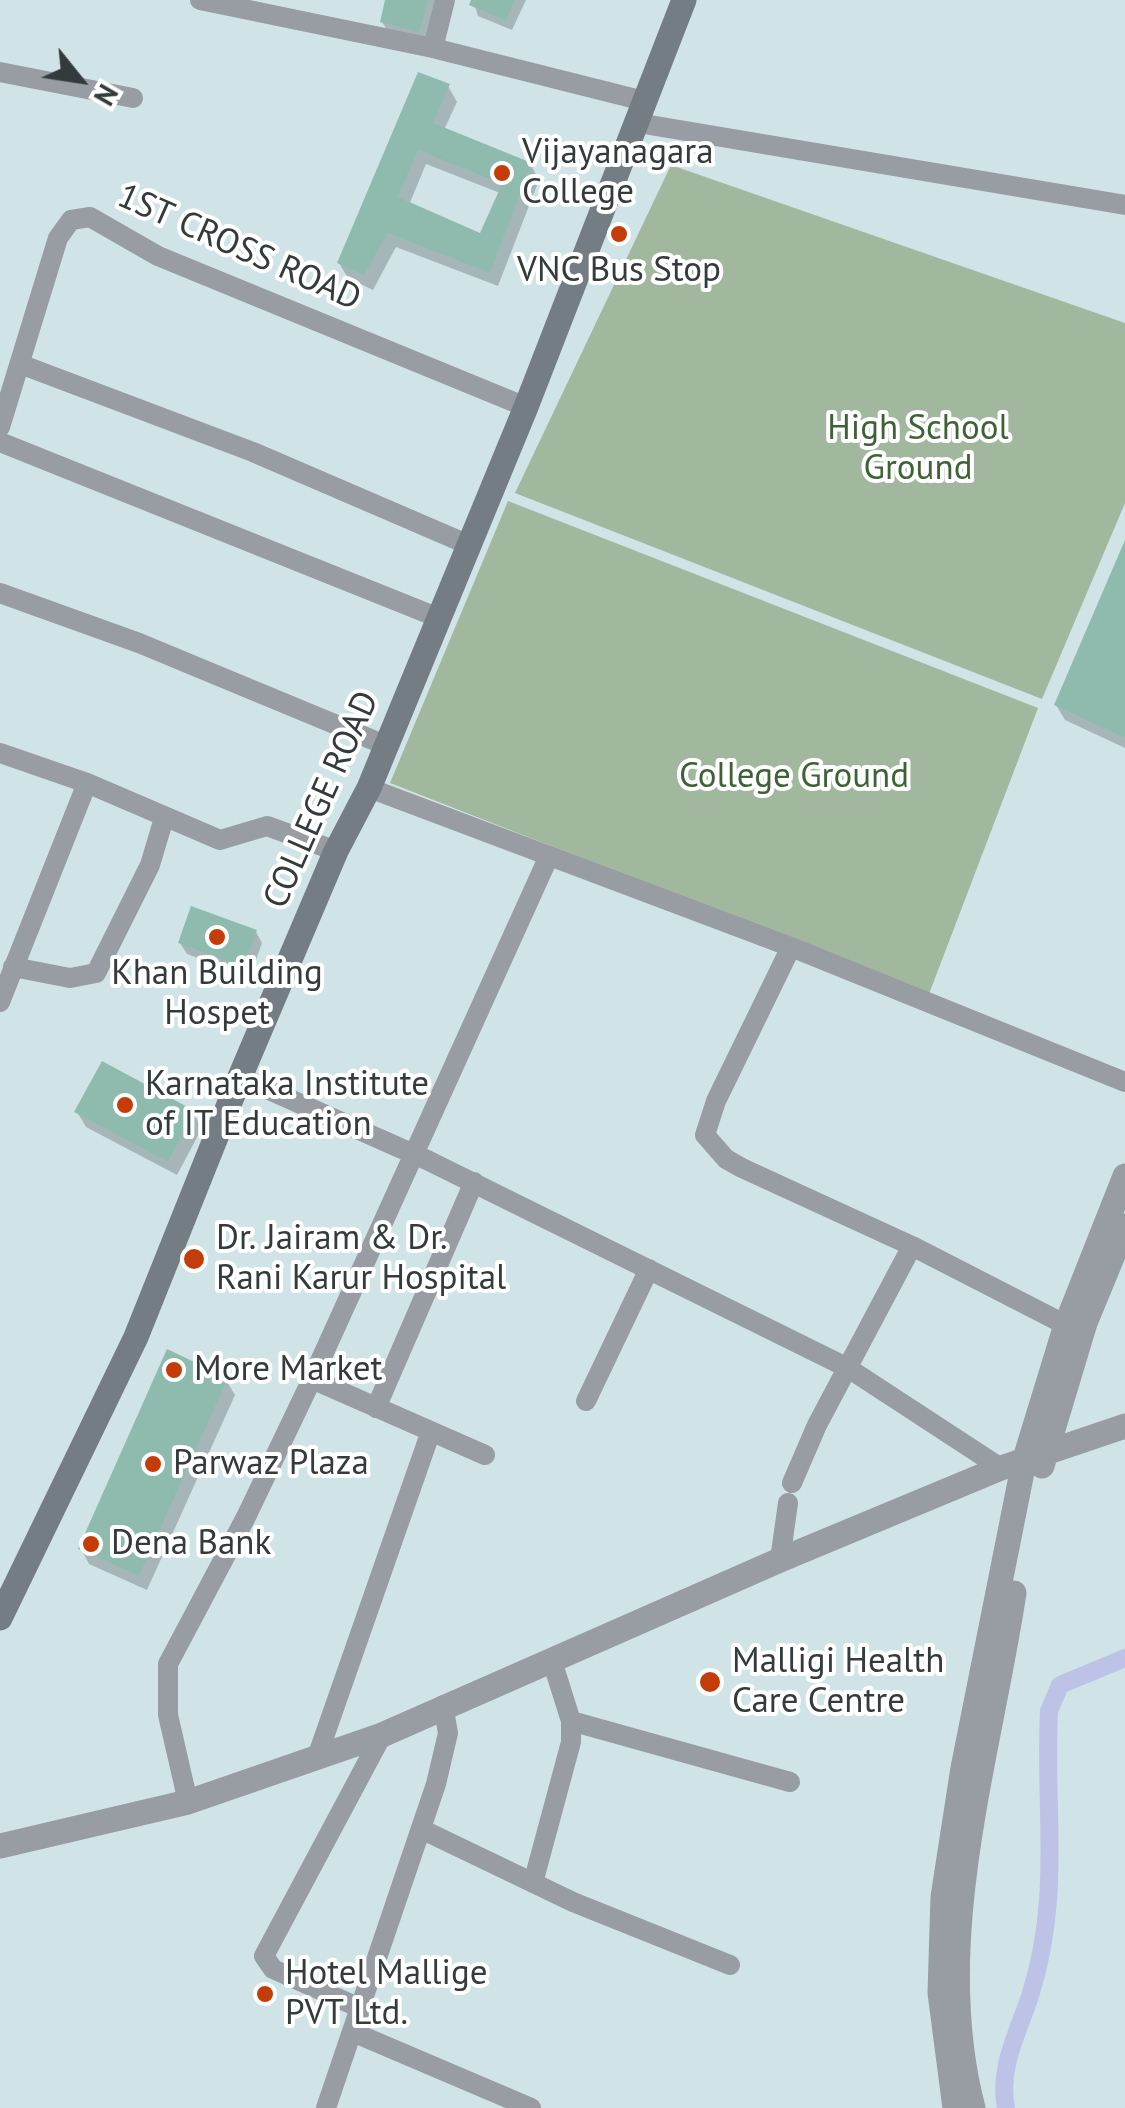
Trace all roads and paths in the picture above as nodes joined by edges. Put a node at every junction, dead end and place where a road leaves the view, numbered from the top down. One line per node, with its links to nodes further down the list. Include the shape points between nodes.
1 (200, 0): 4 (street)
2 (445, 0): 4 (street)
3 (684, 0): 7 (main road, COLLEGE ROAD)
4 (433, 48): 7 (street)
5 (0, 72): 6 (street)
6 (133, 98)
7 (641, 112): 8 (street); 10 (main road, COLLEGE ROAD)
8 (1125, 206)
9 (20, 364): 10 (street, 1ST CROSS ROAD, via 58,238 72,220 90,218 158,256); 11 (street, 1ST CROSS ROAD); 13 (street, via 253,452)
10 (526, 407): 13 (main road, COLLEGE ROAD)
11 (0, 427)
12 (0, 442): 15 (street)
13 (469, 545): 15 (main road, COLLEGE ROAD)
14 (0, 593): 16 (street)
15 (440, 618): 16 (main road, COLLEGE ROAD)
16 (385, 745): 19 (main road, COLLEGE ROAD)
17 (0, 753): 18 (street)
18 (88, 783): 20 (street); 24 (street)
19 (369, 788): 21 (main road, COLLEGE ROAD); 22 (street)
20 (164, 818): 21 (street, via 220,840 277,828); 24 (street, via 150,865 96,973 70,978)
21 (336, 851): 26 (main road, COLLEGE ROAD)
22 (550, 856): 23 (street); 28 (street)
23 (791, 947): 27 (street); 32 (street, via 705,1135 742,1168)
24 (13, 968): 25 (street)
25 (0, 1002)
26 (240, 1076): 28 (street); 44 (main road, COLLEGE ROAD, via 136,1338)
27 (1125, 1082)
28 (412, 1153): 30 (street); 36 (street)
29 (1125, 1176): 34 (street)
30 (474, 1182): 33 (street); 38 (street)
31 (1125, 1226): 42 (street)
32 (912, 1246): 34 (street); 35 (street)
33 (650, 1269): 35 (street); 37 (street)
34 (1066, 1324): 42 (street)
35 (848, 1368): 42 (street); 43 (street, via 790,1493)
36 (312, 1380): 38 (street); 51 (street, via 168,1664 168,1714)
37 (586, 1401)
38 (376, 1408): 40 (street)
39 (1125, 1426): 42 (street)
40 (431, 1431): 41 (street); 49 (street)
41 (485, 1454)
42 (1024, 1462): 43 (street); 60 (street, via 943,1897 940,1994); 61 (street, via 1034,1488 962,1921 962,2033)
43 (780, 1560): 45 (street)
44 (3, 1604)
45 (553, 1664): 46 (street); 47 (street)
46 (443, 1705): 48 (street); 52 (street, via 448,1733)
47 (571, 1722): 50 (street); 54 (street, via 570,1753)
48 (382, 1735): 49 (street); 56 (street, via 264,1956 273,1969)
49 (317, 1757): 51 (street)
50 (790, 1782)
51 (188, 1802): 53 (street)
52 (421, 1829): 54 (street); 56 (street)
53 (0, 1846)
54 (533, 1883): 55 (street)
55 (730, 1965)
56 (362, 2009): 57 (street)
57 (355, 2033): 58 (street); 59 (street)
58 (326, 2108)
59 (531, 2108)
60 (954, 2108)
61 (973, 2108)

